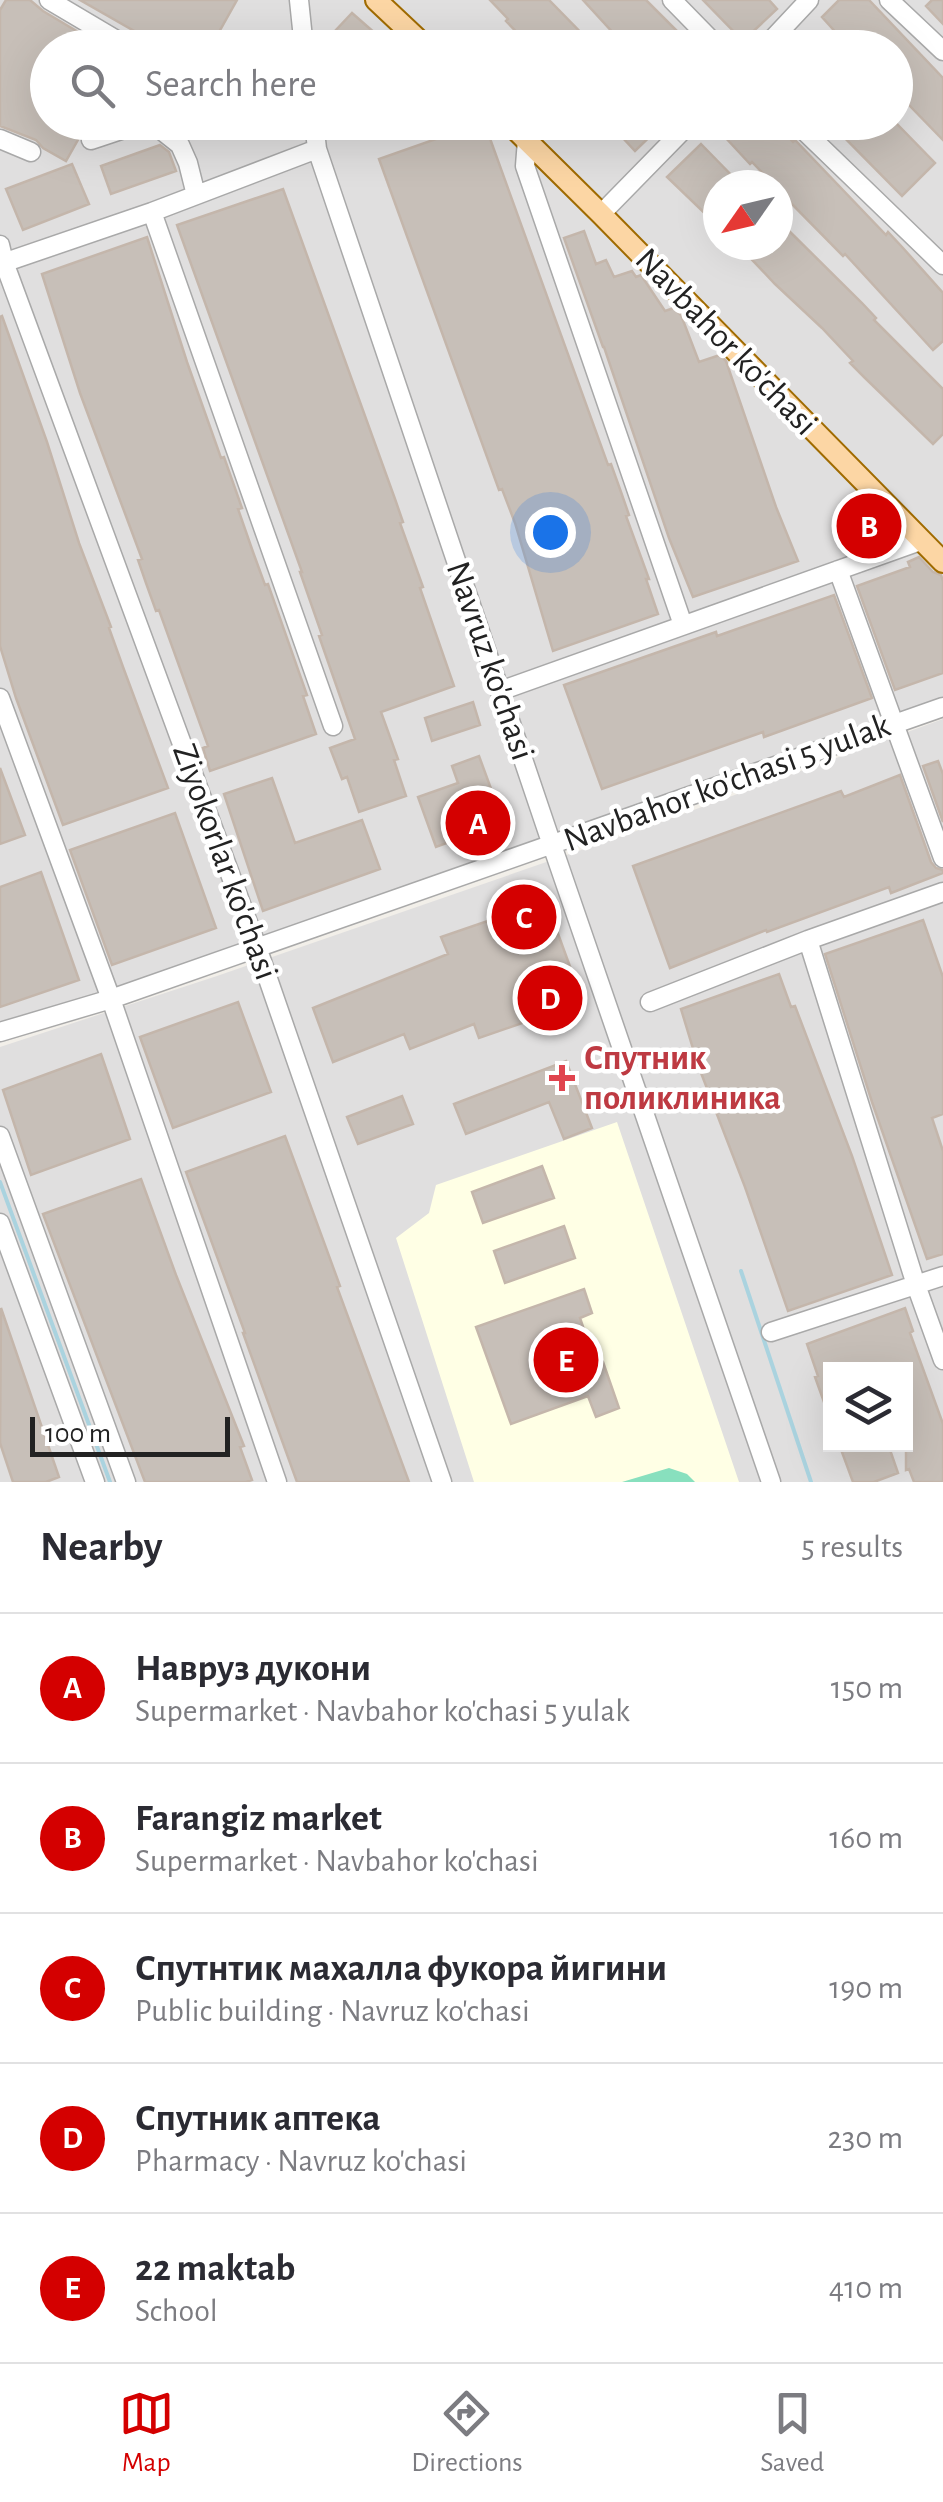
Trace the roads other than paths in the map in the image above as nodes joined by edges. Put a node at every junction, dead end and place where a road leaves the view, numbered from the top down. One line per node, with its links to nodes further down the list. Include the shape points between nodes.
1 (49, 0): 7 (street)
2 (298, 0): 8 (street)
3 (376, 0): 9 (main road)
4 (672, 0): 10 (street)
5 (809, 0): 11 (street)
6 (889, 0): 12 (street)
7 (100, 30)
8 (302, 30)
9 (408, 30)
10 (701, 30)
11 (781, 30)
12 (943, 51)
13 (0, 139): 20 (street)
14 (173, 140): 21 (street)
15 (316, 140): 19 (street, Navruz ko'chasi)
16 (527, 140): 23 (main road, Navbahor ko'chasi); 29 (street, via 525,166)
17 (673, 140): 23 (street)
18 (815, 140): 25 (street)
19 (317, 149): 21 (street); 30 (street, Navruz ko'chasi)
20 (31, 152)
21 (196, 195): 22 (street)
22 (152, 212): 24 (street); 34 (street)
23 (601, 214): 26 (main road, Navbahor ko'chasi)
24 (1, 257): 39 (street, Ziyokorlar ko'chasi)
25 (943, 265)
26 (920, 541): 27 (main road, Navbahor ko'chasi); 28 (street)
27 (943, 562)
28 (838, 570): 29 (street); 33 (street)
29 (683, 624): 30 (street)
30 (500, 691): 35 (street, Navruz ko'chasi)
31 (0, 698): 40 (street)
32 (943, 706): 33 (street, Navbahor ko'chasi 5 yulak)
33 (896, 723): 35 (street, Navbahor ko'chasi 5 yulak); 36 (street)
34 (334, 726)
35 (552, 845): 39 (street, Navbahor ko'chasi 5 yulak); 53 (street, Navruz ko'chasi)
36 (943, 858)
37 (943, 892): 38 (street)
38 (808, 940): 41 (street); 46 (street)
39 (257, 947): 40 (street, Navbahor ko'chasi 5 yulak); 52 (street, Ziyokorlar ko'chasi)
40 (111, 999): 42 (street, Navbahor ko'chasi 5 yulak); 51 (street)
41 (650, 1002)
42 (0, 1032)
43 (0, 1136): 50 (street)
44 (0, 1223): 49 (street)
45 (943, 1276): 46 (street)
46 (916, 1285): 47 (street); 48 (street)
47 (772, 1332)
48 (943, 1360)
49 (95, 1482)
50 (126, 1482)
51 (277, 1482)
52 (442, 1482)
53 (771, 1482)

